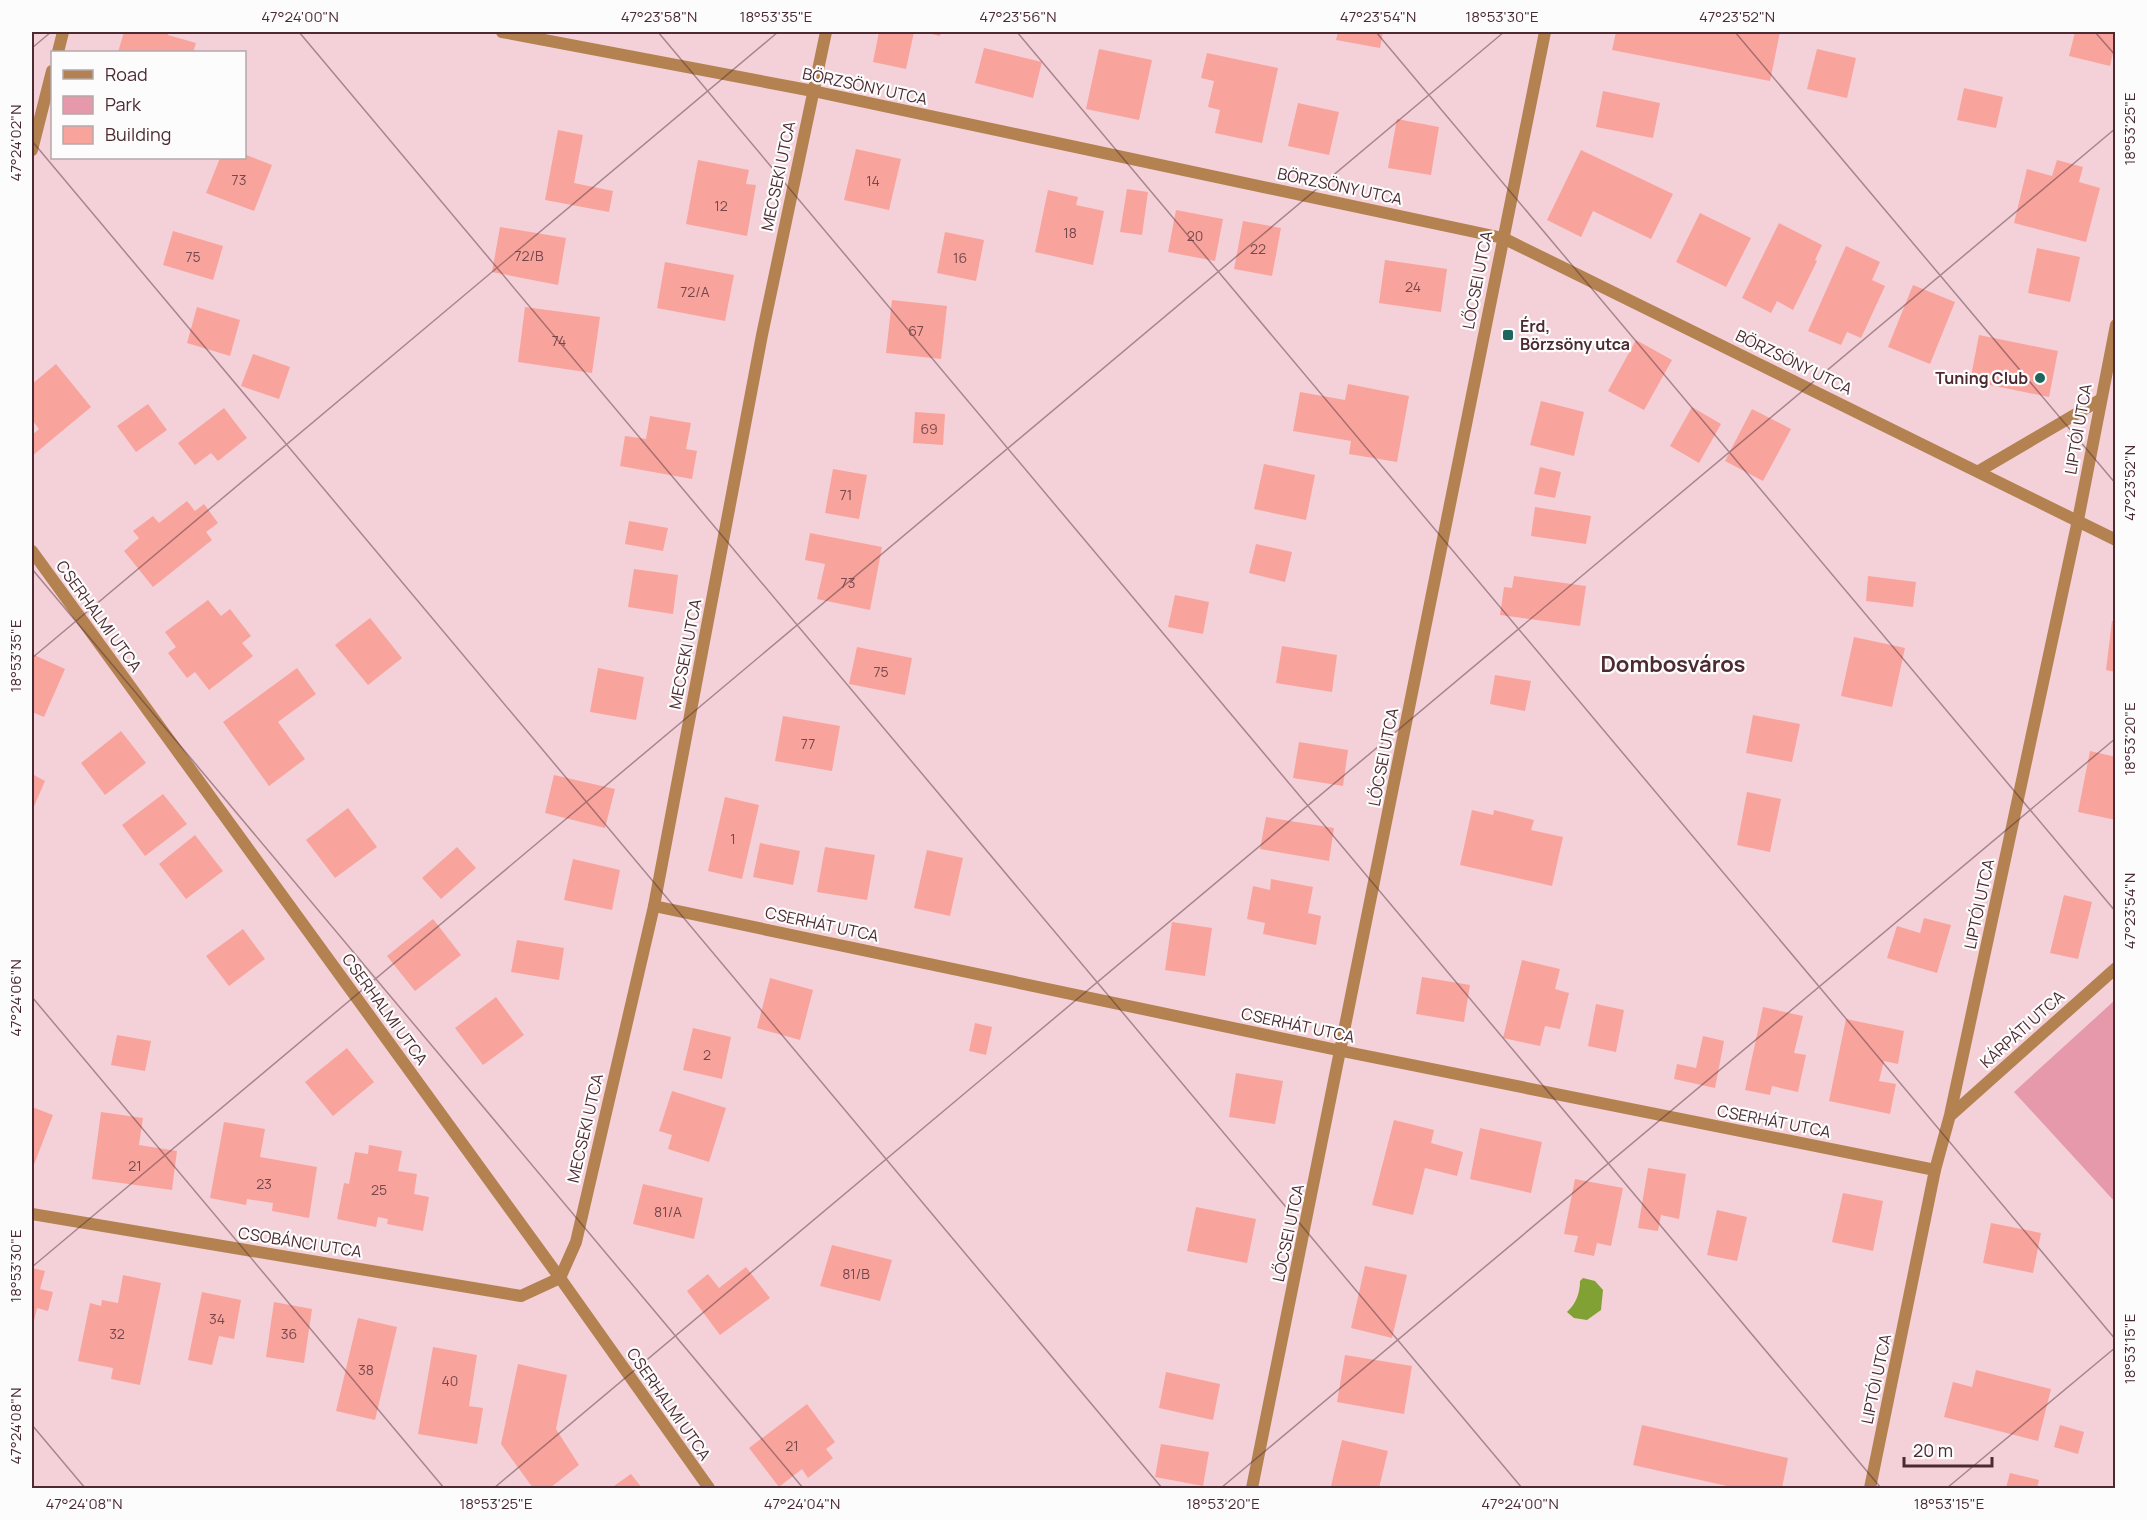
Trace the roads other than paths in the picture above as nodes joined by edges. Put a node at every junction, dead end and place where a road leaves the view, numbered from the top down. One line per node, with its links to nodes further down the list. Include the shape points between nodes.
1 (63, 32): 5 (street)
2 (502, 32): 7 (street, BÖRZSÖNY UTCA)
3 (826, 32): 7 (street, MECSEKI UTCA)
4 (1545, 32): 9 (street, LŐCSEI UTCA)
5 (57, 51)
6 (51, 75): 8 (street)
7 (813, 92): 9 (street, BÖRZSÖNY UTCA); 16 (street, MECSEKI UTCA, via 759,346)
8 (32, 150)
9 (1503, 237): 12 (street, BÖRZSÖNY UTCA); 18 (street, LŐCSEI UTCA)
10 (2115, 325): 11 (street, LIPTÓI UTCA)
11 (2100, 400): 12 (street); 13 (street, LIPTÓI UTCA)
12 (1979, 471): 13 (street, BÖRZSÖNY UTCA)
13 (2078, 520): 14 (street, BÖRZSÖNY UTCA); 19 (street, LIPTÓI UTCA)
14 (2115, 540)
15 (32, 551): 22 (street, CSERHALMI UTCA)
16 (654, 906): 18 (street, CSERHÁT UTCA); 22 (street, MECSEKI UTCA, via 576,1242)
17 (2115, 968): 19 (street, KÁRPÁTI UTCA)
18 (1342, 1051): 20 (street, CSERHÁT UTCA); 24 (street, LŐCSEI UTCA)
19 (1950, 1115): 20 (street, LIPTÓI UTCA)
20 (1935, 1170): 25 (street, LIPTÓI UTCA)
21 (32, 1214): 22 (street, CSOBÁNCI UTCA, via 521,1296)
22 (560, 1278): 23 (street, CSERHALMI UTCA)
23 (710, 1488)
24 (1252, 1488)
25 (1870, 1488)

